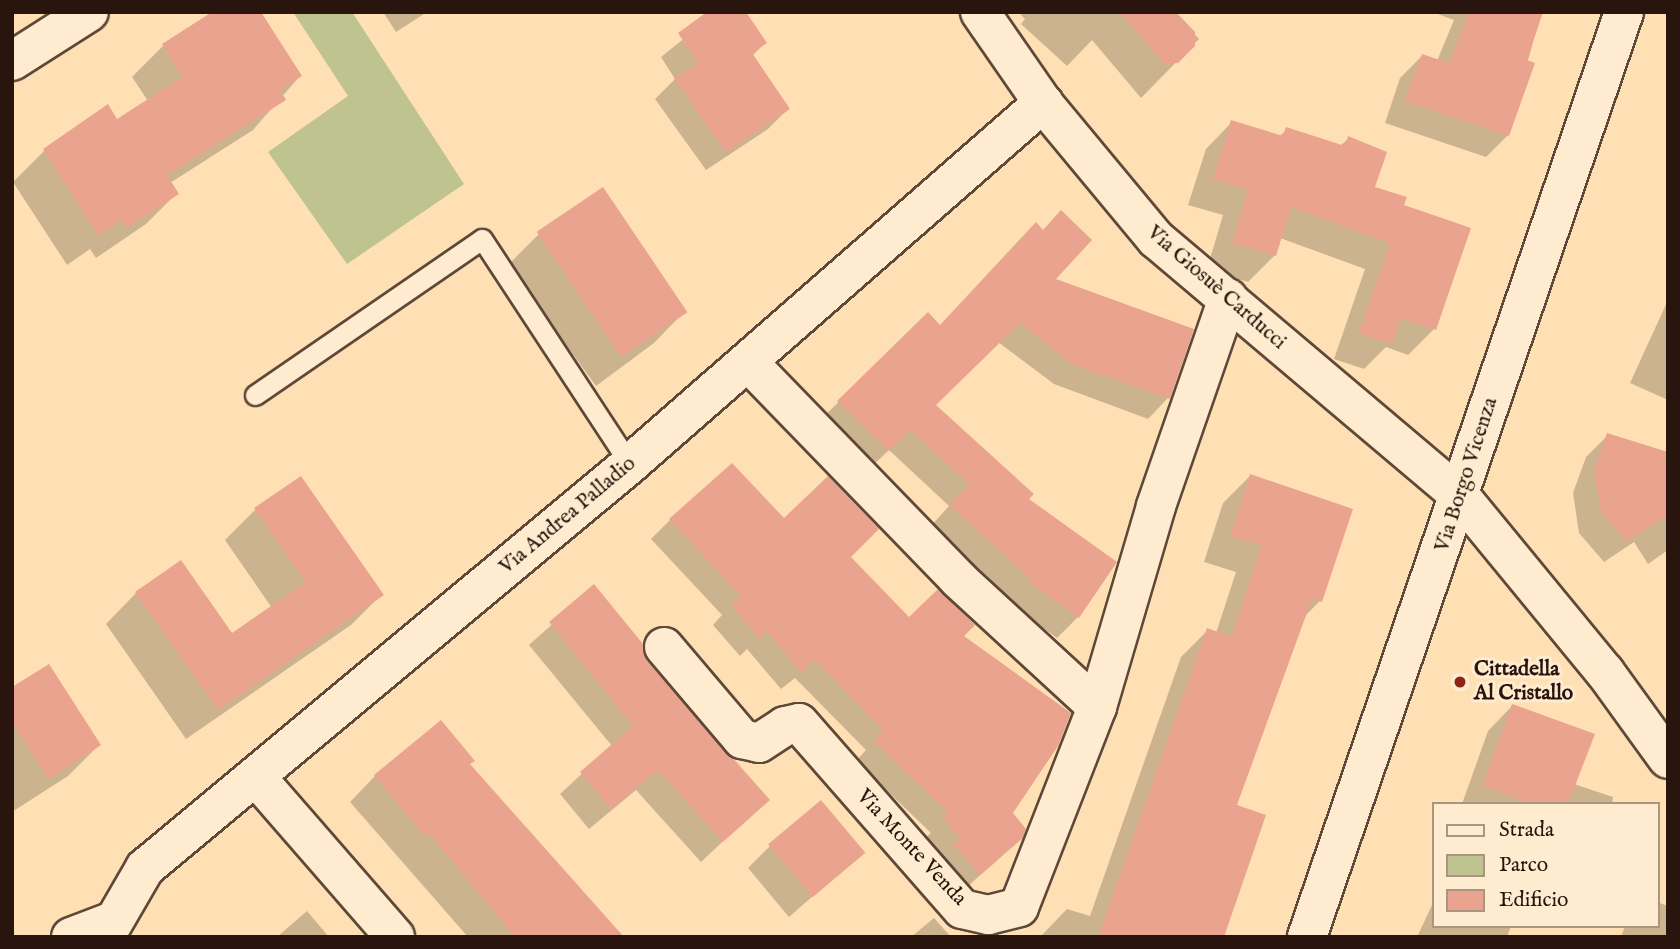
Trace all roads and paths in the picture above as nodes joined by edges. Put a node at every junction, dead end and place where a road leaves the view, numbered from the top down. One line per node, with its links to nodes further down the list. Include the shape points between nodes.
1 (89, 12): 4 (street)
2 (980, 12): 5 (street, Via Giosuè Carducci)
3 (1624, 12): 10 (street, Via Borgo Vicenza)
4 (12, 61)
5 (1043, 103): 6 (street, Via Giosuè Carducci, via 1156,239); 7 (street, Via Andrea Palladio)
6 (1228, 298): 10 (street, Via Giosuè Carducci); 12 (street, Via Monte Venda, via 1156,506)
7 (748, 362): 9 (street, Via Andrea Palladio); 12 (street, via 958,579)
8 (255, 395): 9 (lane, via 482,239)
9 (630, 464): 14 (street, Via Andrea Palladio)
10 (1461, 497): 13 (street, Via Giosuè Carducci, via 1605,672); 18 (street, Via Borgo Vicenza)
11 (664, 647): 12 (street, Via Monte Venda, via 742,739 759,743 785,726 799,723 962,909 988,915 1019,907)
12 (1097, 707)
13 (1668, 759)
14 (257, 777): 15 (street, Via Andrea Palladio, via 145,868); 17 (street)
15 (109, 929): 16 (street)
16 (71, 937)
17 (395, 937)
18 (1307, 937)

